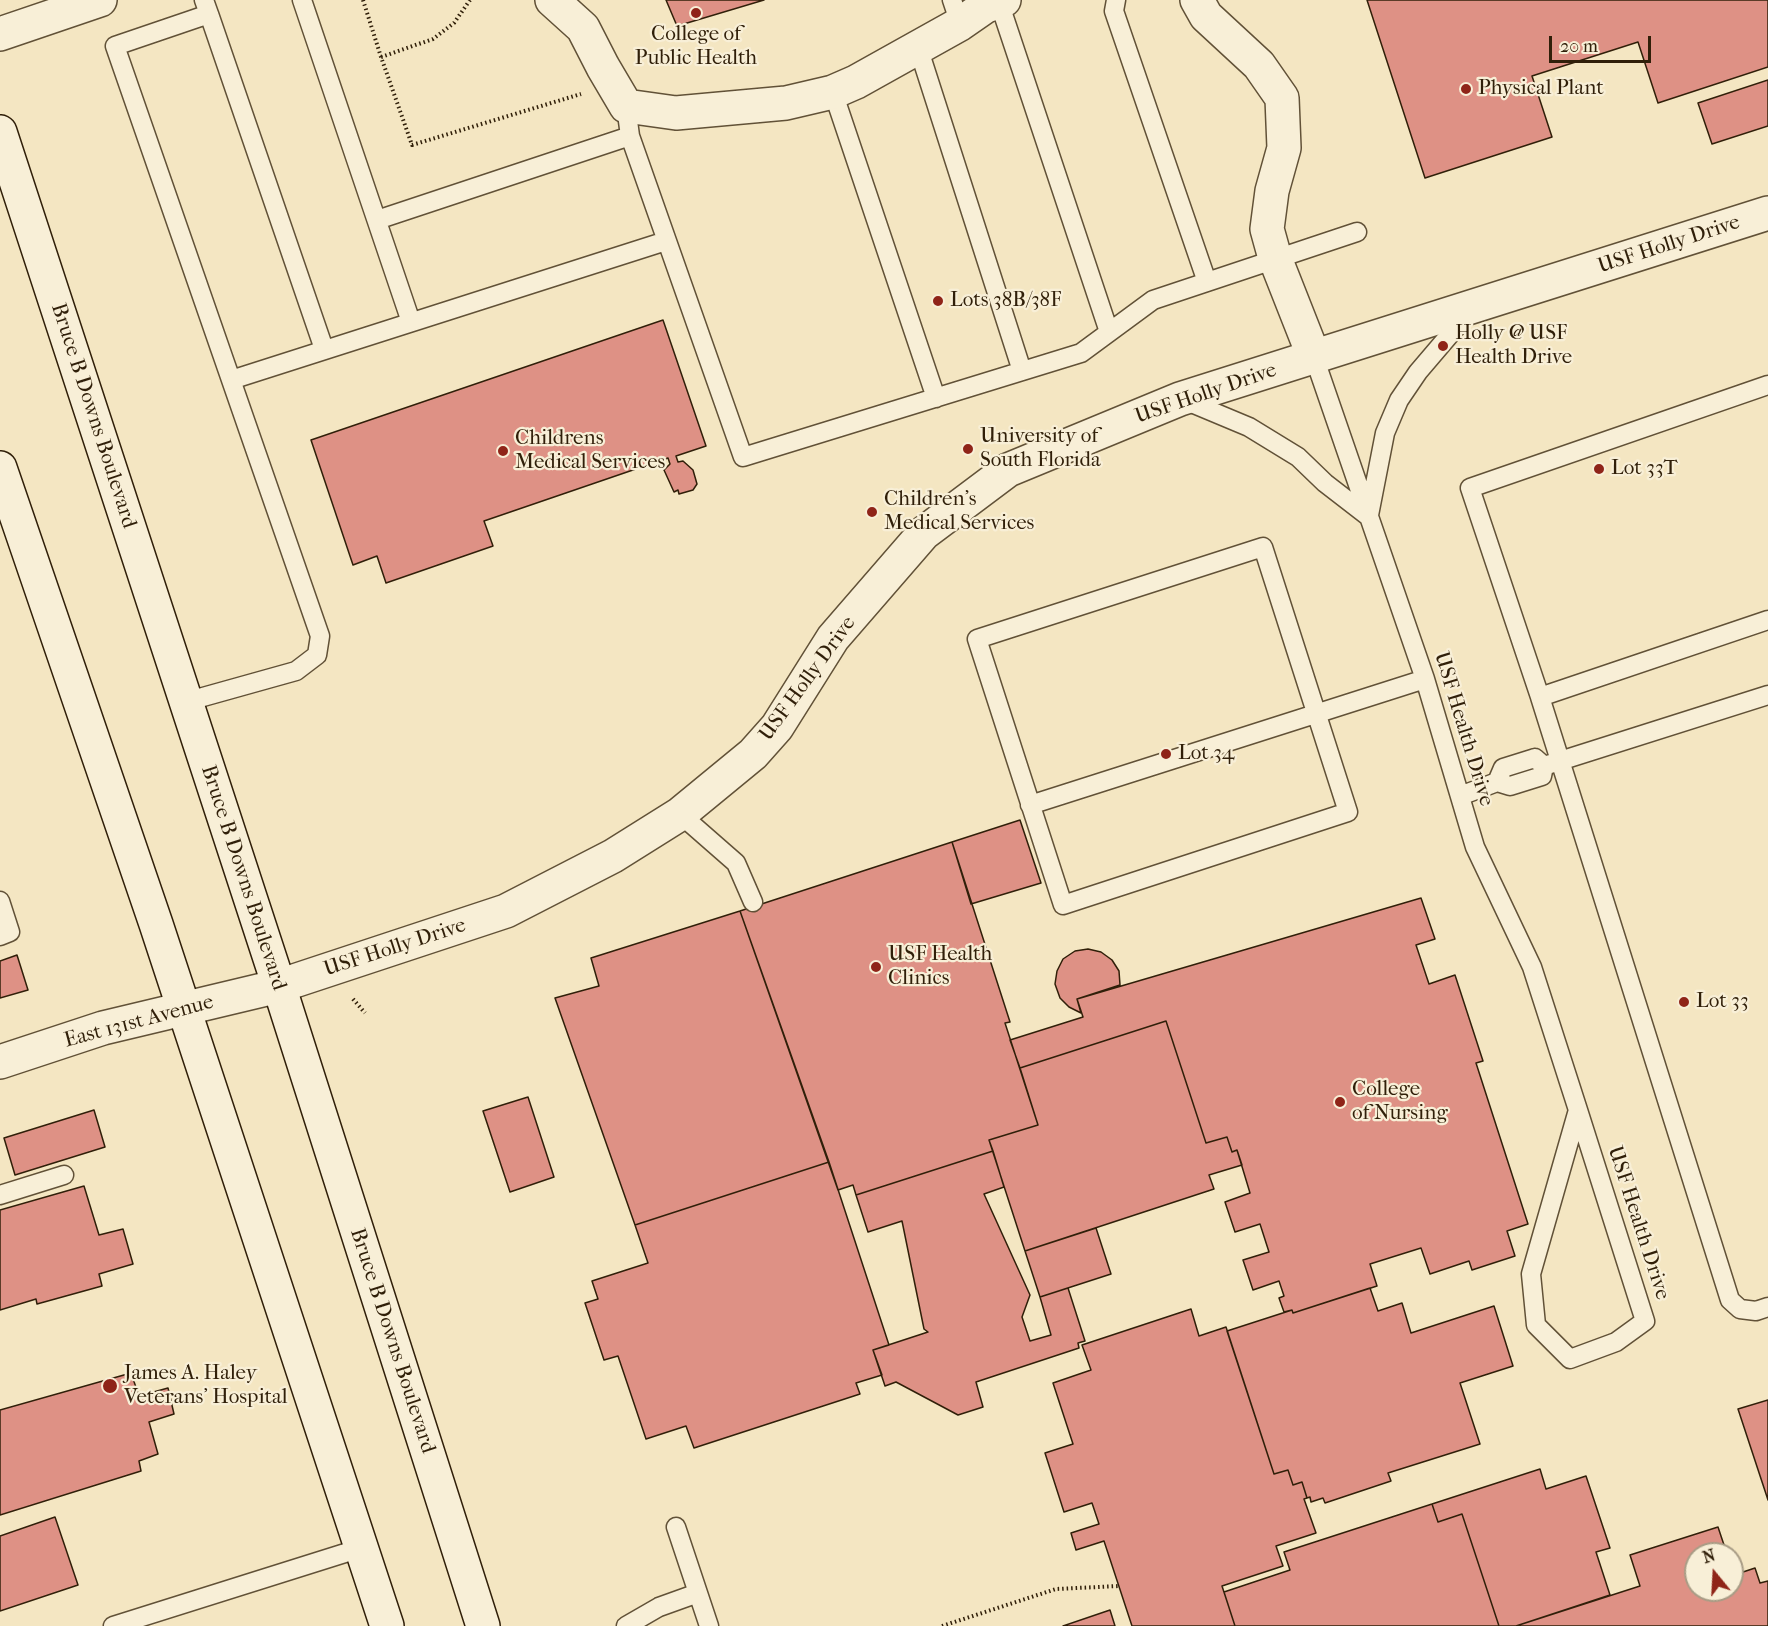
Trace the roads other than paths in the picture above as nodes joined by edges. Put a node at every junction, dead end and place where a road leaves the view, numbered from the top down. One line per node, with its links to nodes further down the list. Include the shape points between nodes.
1 (100, 0): 9 (street)
2 (302, 0): 15 (lane)
3 (552, 0): 12 (street, via 583,28)
4 (1116, 0): 19 (lane, via 1114,11)
5 (1197, 0): 18 (street, via 1206,16 1259,65 1282,98 1284,148 1272,191 1268,229)
6 (1002, 1): 8 (street); 22 (lane)
7 (207, 7): 23 (lane); 26 (lane, via 115,46)
8 (956, 12): 10 (street)
9 (0, 34)
10 (918, 47): 11 (street); 25 (lane)
11 (833, 92): 12 (street, via 786,103 676,113); 28 (lane)
12 (623, 108): 15 (lane); 17 (lane)
13 (0, 132): 36 (street, Bruce B Downs Boulevard)
14 (1768, 213): 20 (street, USF Holly Drive)
15 (376, 220): 21 (lane)
16 (1357, 232): 18 (lane)
17 (666, 241): 21 (lane); 28 (lane, via 743,457)
18 (1275, 258): 19 (lane); 24 (street)
19 (1207, 282): 22 (lane, via 1153,300)
20 (1474, 306): 24 (street, USF Holly Drive); 31 (lane, via 1399,400 1385,433)
21 (411, 322): 23 (lane)
22 (1109, 332): 25 (lane, via 1081,353)
23 (324, 350): 26 (lane)
24 (1314, 357): 29 (street, USF Holly Drive); 31 (lane, USF Health Drive)
25 (1022, 371): 28 (lane)
26 (231, 380): 36 (lane, via 320,636 317,655 296,671)
27 (1768, 385): 35 (lane, via 1470,488)
28 (936, 398)
29 (1180, 399): 31 (lane, via 1249,428 1298,457); 41 (street, USF Holly Drive, via 1008,470 924,533 833,638 777,727 753,754)
30 (0, 468): 46 (street)
31 (1369, 517): 33 (lane, USF Health Drive)
32 (1768, 620): 35 (lane)
33 (1425, 679): 37 (lane); 39 (lane, USF Health Drive)
34 (1768, 695): 38 (lane)
35 (1540, 697): 38 (lane)
36 (185, 702): 45 (street, Bruce B Downs Boulevard)
37 (1316, 714): 40 (lane); 40 (lane, via 1348,812 1063,905); 40 (lane, via 1263,547 976,639)
38 (1552, 764): 39 (lane, via 1535,758 1503,768 1497,782); 51 (lane, via 1731,1300 1740,1309 1756,1311)
39 (1460, 796): 48 (lane, USF Health Drive, via 1475,847 1532,968)
40 (1030, 805)
41 (680, 814): 43 (lane, via 736,863); 45 (street, USF Holly Drive, via 613,856 506,911)
42 (0, 901): 44 (lane, via 10,932)
43 (753, 902)
44 (0, 936)
45 (279, 986): 46 (street, East 131st Avenue); 57 (street, Bruce B Downs Boulevard)
46 (183, 1009): 47 (street, East 131st Avenue, via 103,1028); 53 (street)
47 (0, 1062)
48 (1578, 1110): 48 (lane, USF Health Drive, via 1531,1274 1536,1325 1570,1359 1616,1342 1645,1321)
49 (64, 1175): 50 (lane)
50 (0, 1195)
51 (1768, 1307)
52 (676, 1527): 54 (lane)
53 (361, 1548): 55 (lane); 56 (street)
54 (698, 1593): 58 (lane, via 659,1607); 59 (lane)
55 (112, 1626)
56 (387, 1626)
57 (483, 1626)
58 (626, 1626)
59 (709, 1626)

